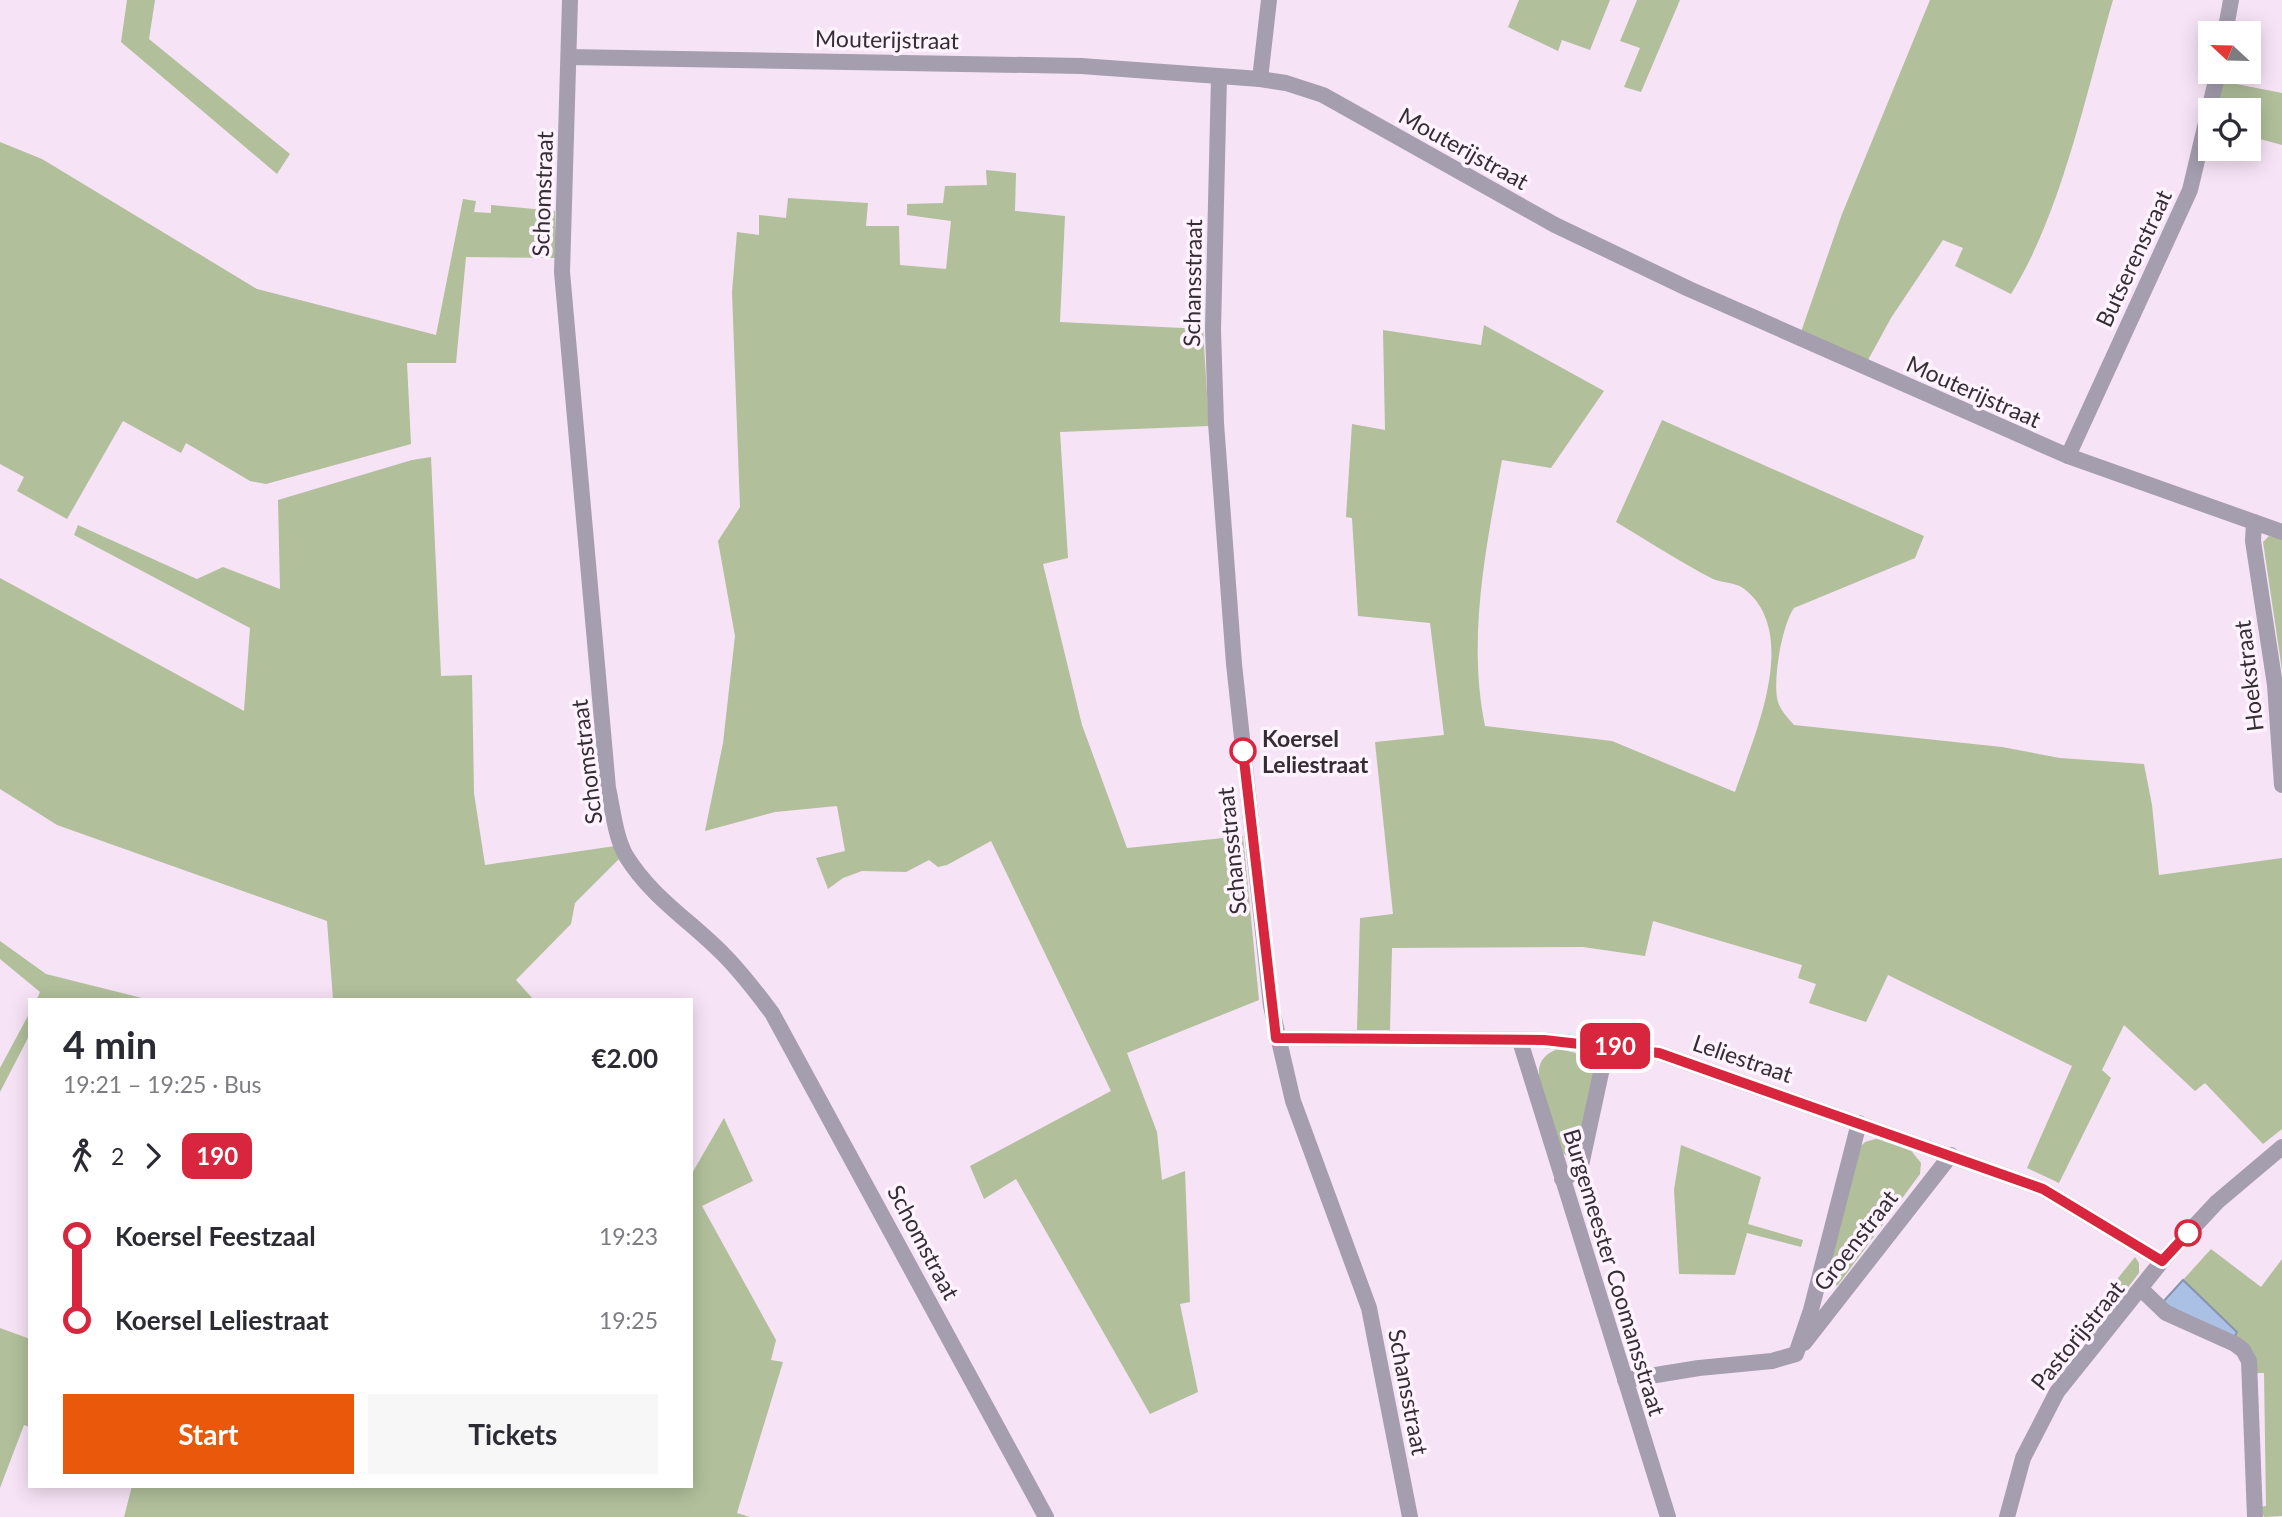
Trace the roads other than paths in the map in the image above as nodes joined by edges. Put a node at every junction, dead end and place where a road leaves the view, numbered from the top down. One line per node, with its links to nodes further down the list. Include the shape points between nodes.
1 (570, 0): 5 (street, Schomstraat)
2 (1269, 0): 7 (street)
3 (2231, 0): 4 (street)
4 (2227, 21)
5 (569, 57): 6 (street, Mouterijstraat, via 1081,66); 24 (street, Schomstraat, via 562,272 608,788 618,835 625,854 654,892 723,954 772,1013)
6 (1219, 77): 7 (street, Mouterijstraat); 13 (street, Schansstraat, via 1213,330 1216,423 1234,664)
7 (1260, 79): 9 (street, Mouterijstraat, via 1324,95 1555,225)
8 (2215, 84): 9 (street, Butserenstraat, via 2190,190)
9 (2068, 456): 10 (street, Mouterijstraat)
10 (2254, 522): 11 (street, Mouterijstraat); 12 (street, Hoekstraat, via 2275,685)
11 (2282, 532)
12 (2282, 785)
13 (1276, 1038): 14 (street, Leliestraat); 25 (street, Schansstraat, via 1293,1101 1369,1308)
14 (1520, 1041): 15 (street, Leliestraat); 19 (street, Burgemeester Coomansstraat)
15 (1607, 1045): 16 (street, Leliestraat, via 1659,1053); 19 (street, via 1580,1170)
16 (1859, 1123): 18 (street, Leliestraat); 22 (street, Groenstraat)
17 (2282, 1147): 20 (street, Pastorijstraat, via 2217,1202)
18 (1951, 1155): 20 (street, Leliestraat, via 2043,1189); 22 (street, Groenstraat)
19 (1562, 1179): 23 (street, Burgemeester Coomansstraat)
20 (2162, 1261): 21 (street, Pastorijstraat)
21 (2142, 1290): 27 (street, Pastorijstraat, via 2057,1392 2023,1458); 28 (street, via 2166,1313 2235,1344 2249,1361)
22 (1796, 1354): 23 (street)
23 (1625, 1380): 26 (street, Burgemeester Coomansstraat)
24 (1046, 1517)
25 (1410, 1517)
26 (1668, 1517)
27 (2007, 1517)
28 (2255, 1517)

